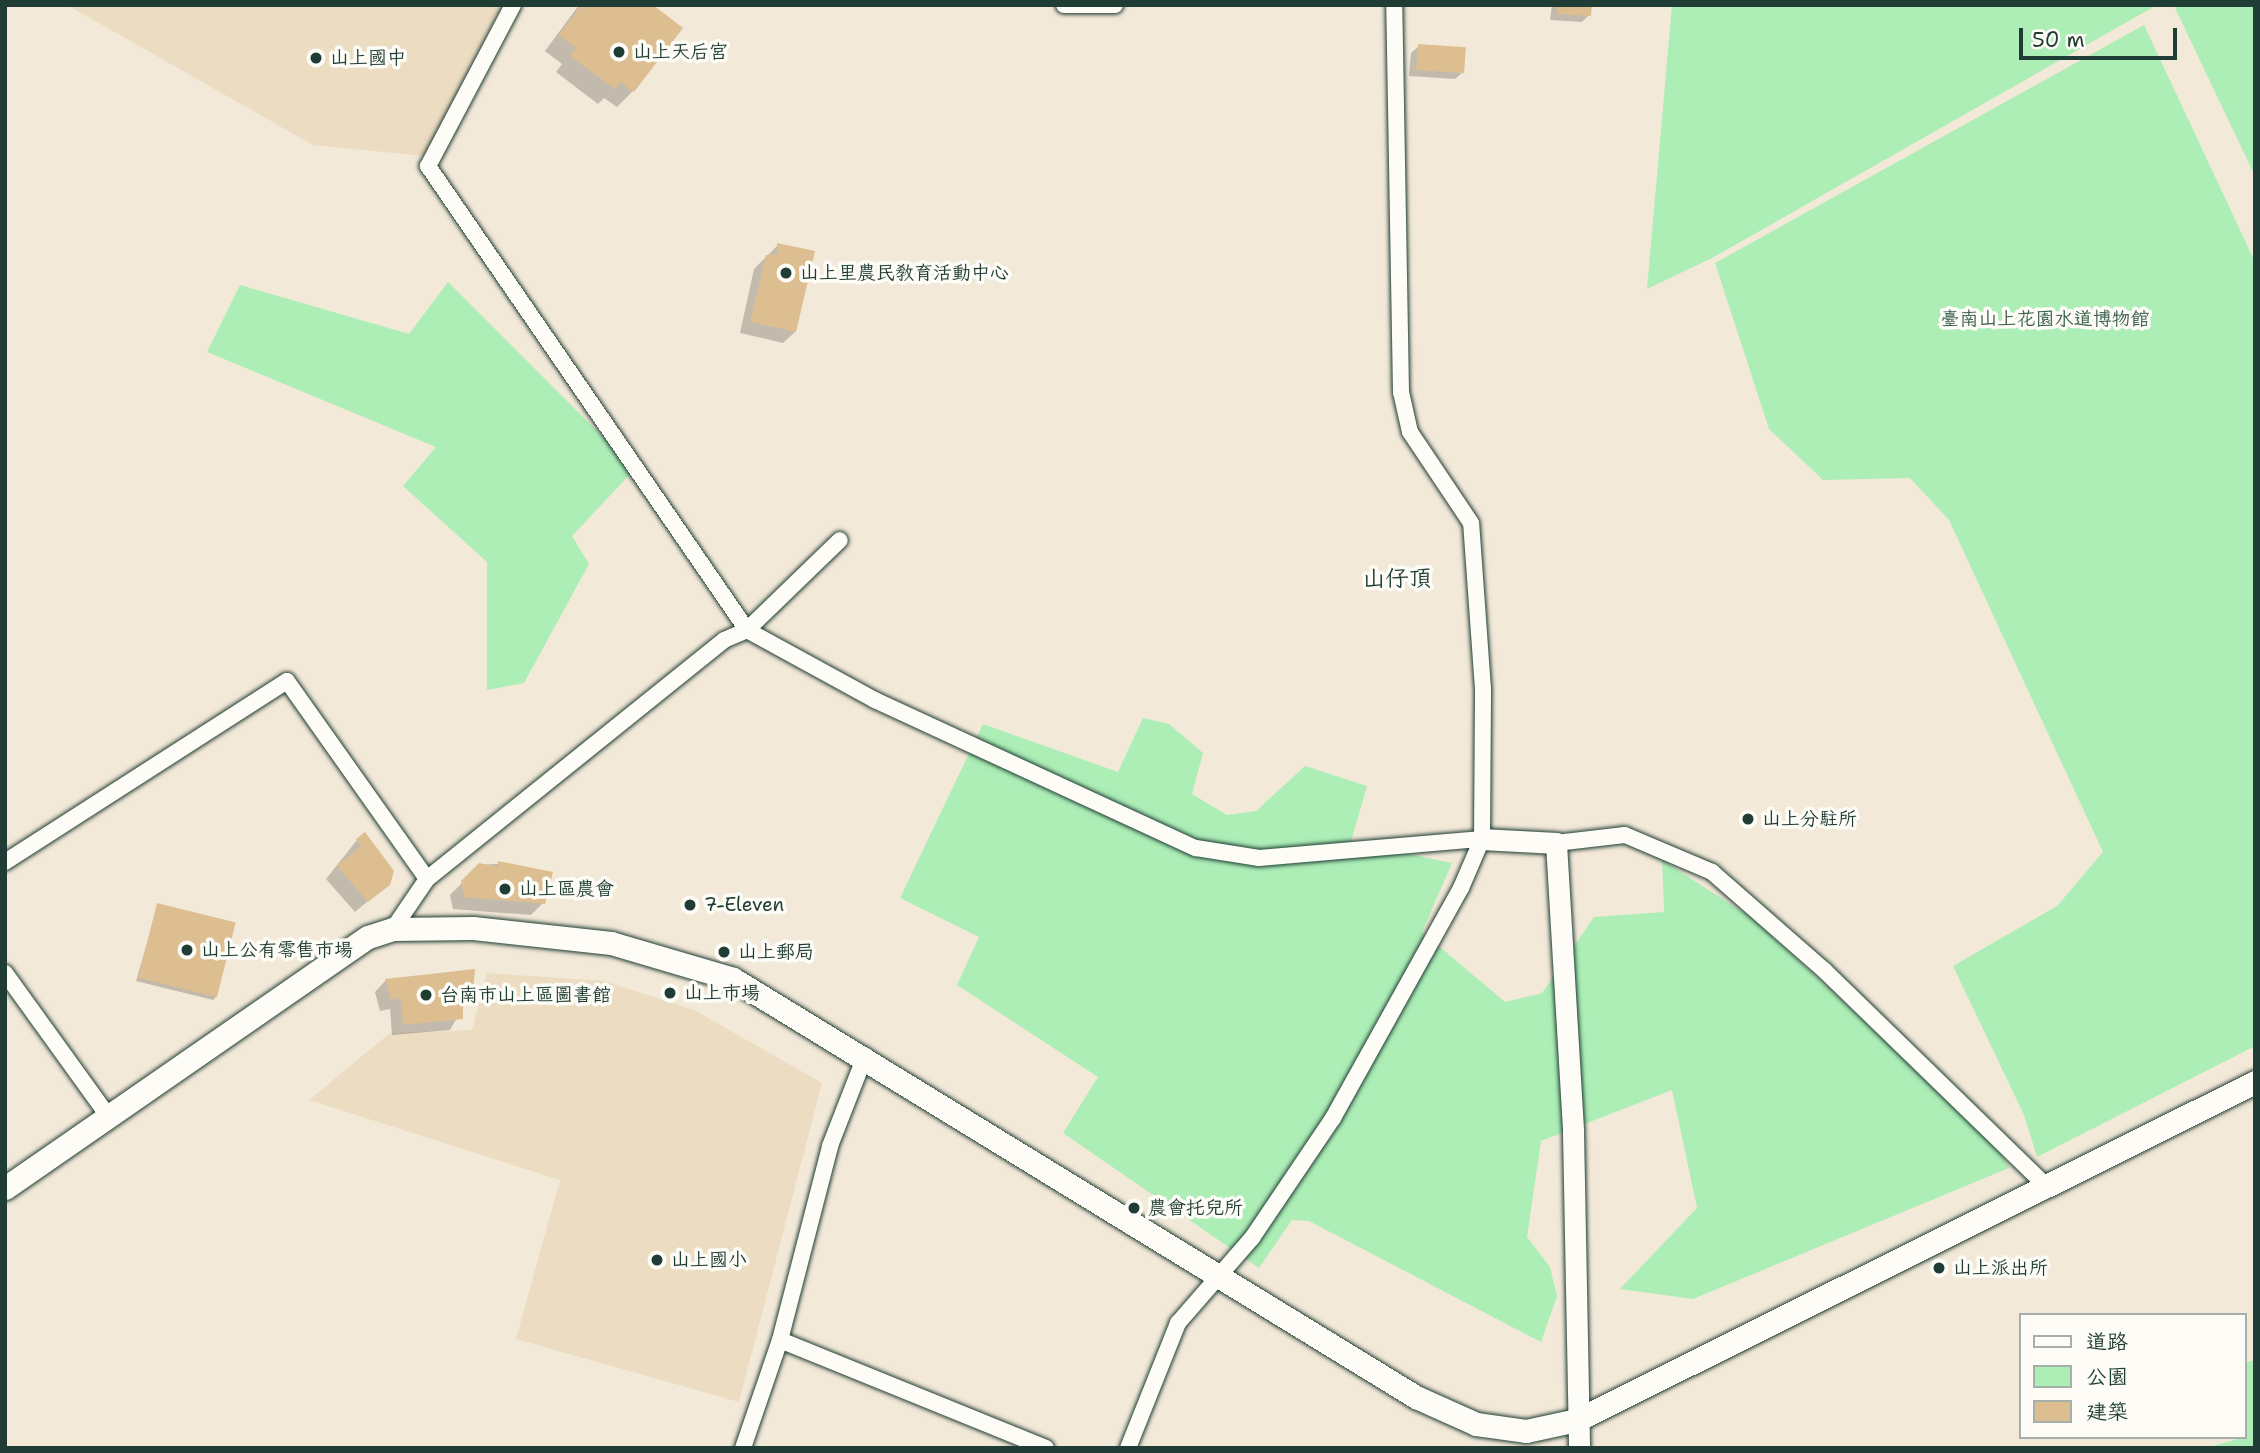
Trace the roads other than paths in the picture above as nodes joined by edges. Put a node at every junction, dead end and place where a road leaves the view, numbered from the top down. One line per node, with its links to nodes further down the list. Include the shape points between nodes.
1 (513, 5): 6 (street, via 428,166)
2 (1065, 5): 3 (street)
3 (1115, 5)
4 (1394, 5): 7 (street, via 1401,392 1410,432 1471,523 1483,689)
5 (840, 540): 6 (street)
6 (747, 630): 7 (street, via 875,700 1205,851 1259,858); 10 (street, via 724,640)
7 (1482, 839): 8 (street); 18 (street, via 1461,888 1332,1118)
8 (1556, 842): 16 (street, via 1625,835 1712,872 1824,970); 20 (street, via 1573,1131)
9 (5, 862): 10 (street, via 287,681)
10 (426, 880): 11 (street)
11 (393, 929): 13 (main road, via 473,928 648,950 733,979); 15 (main road, via 311,971)
12 (5, 973): 15 (street)
13 (864, 1056): 18 (main road); 19 (street, via 830,1146)
14 (2255, 1082): 16 (main road)
15 (108, 1115): 17 (main road)
16 (2044, 1184): 20 (main road)
17 (5, 1188)
18 (1222, 1274): 20 (main road, via 1463,1420 1526,1430); 23 (street, via 1178,1324)
19 (780, 1340): 21 (street); 22 (street)
20 (1577, 1420): 24 (street)
21 (743, 1448)
22 (1046, 1448)
23 (1128, 1448)
24 (1580, 1448)

